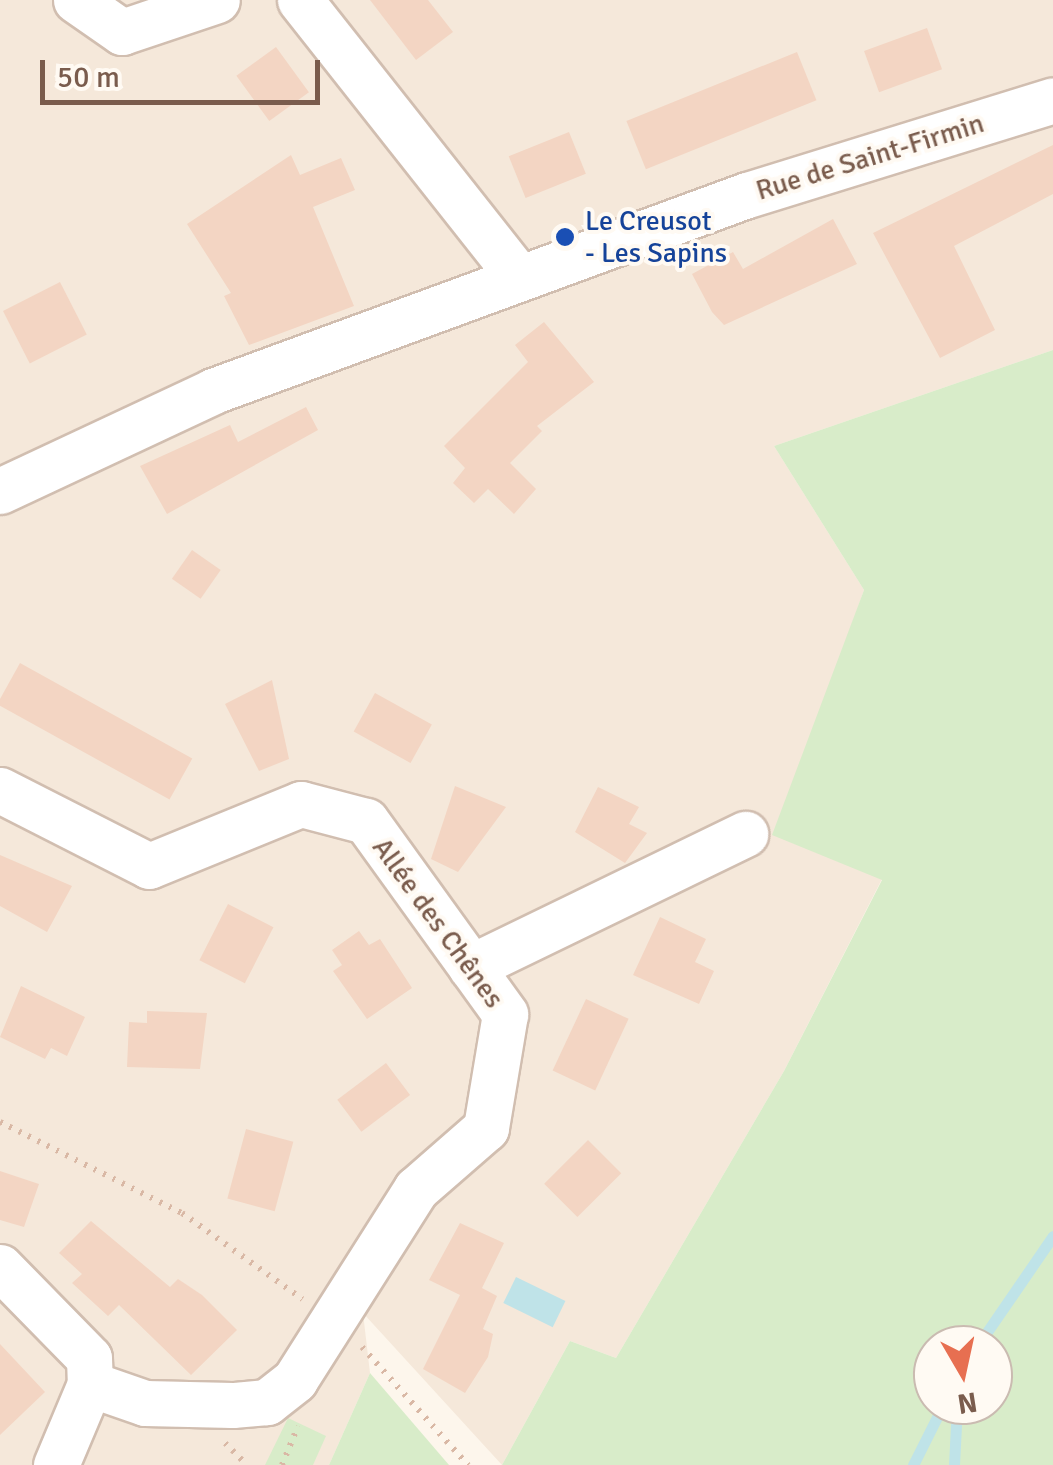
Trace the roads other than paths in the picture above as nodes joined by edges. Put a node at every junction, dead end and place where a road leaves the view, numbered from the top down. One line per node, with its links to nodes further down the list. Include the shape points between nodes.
1 (76, 0): 2 (street, via 122,32)
2 (217, 0)
3 (300, 0): 5 (street)
4 (1053, 100): 5 (street, Rue de Saint-Firmin)
5 (519, 277): 6 (street, Rue de Saint-Firmin, via 212,391)
6 (0, 492)
7 (0, 790): 9 (street, Allée des Chênes, via 149,866 301,804 366,821)
8 (745, 834): 9 (street)
9 (471, 967): 11 (street, Allée des Chênes, via 505,1014 486,1128 416,1189 295,1380 267,1402 145,1403)
10 (0, 1267): 11 (street, via 89,1358)
11 (90, 1384): 12 (street)
12 (56, 1465)

